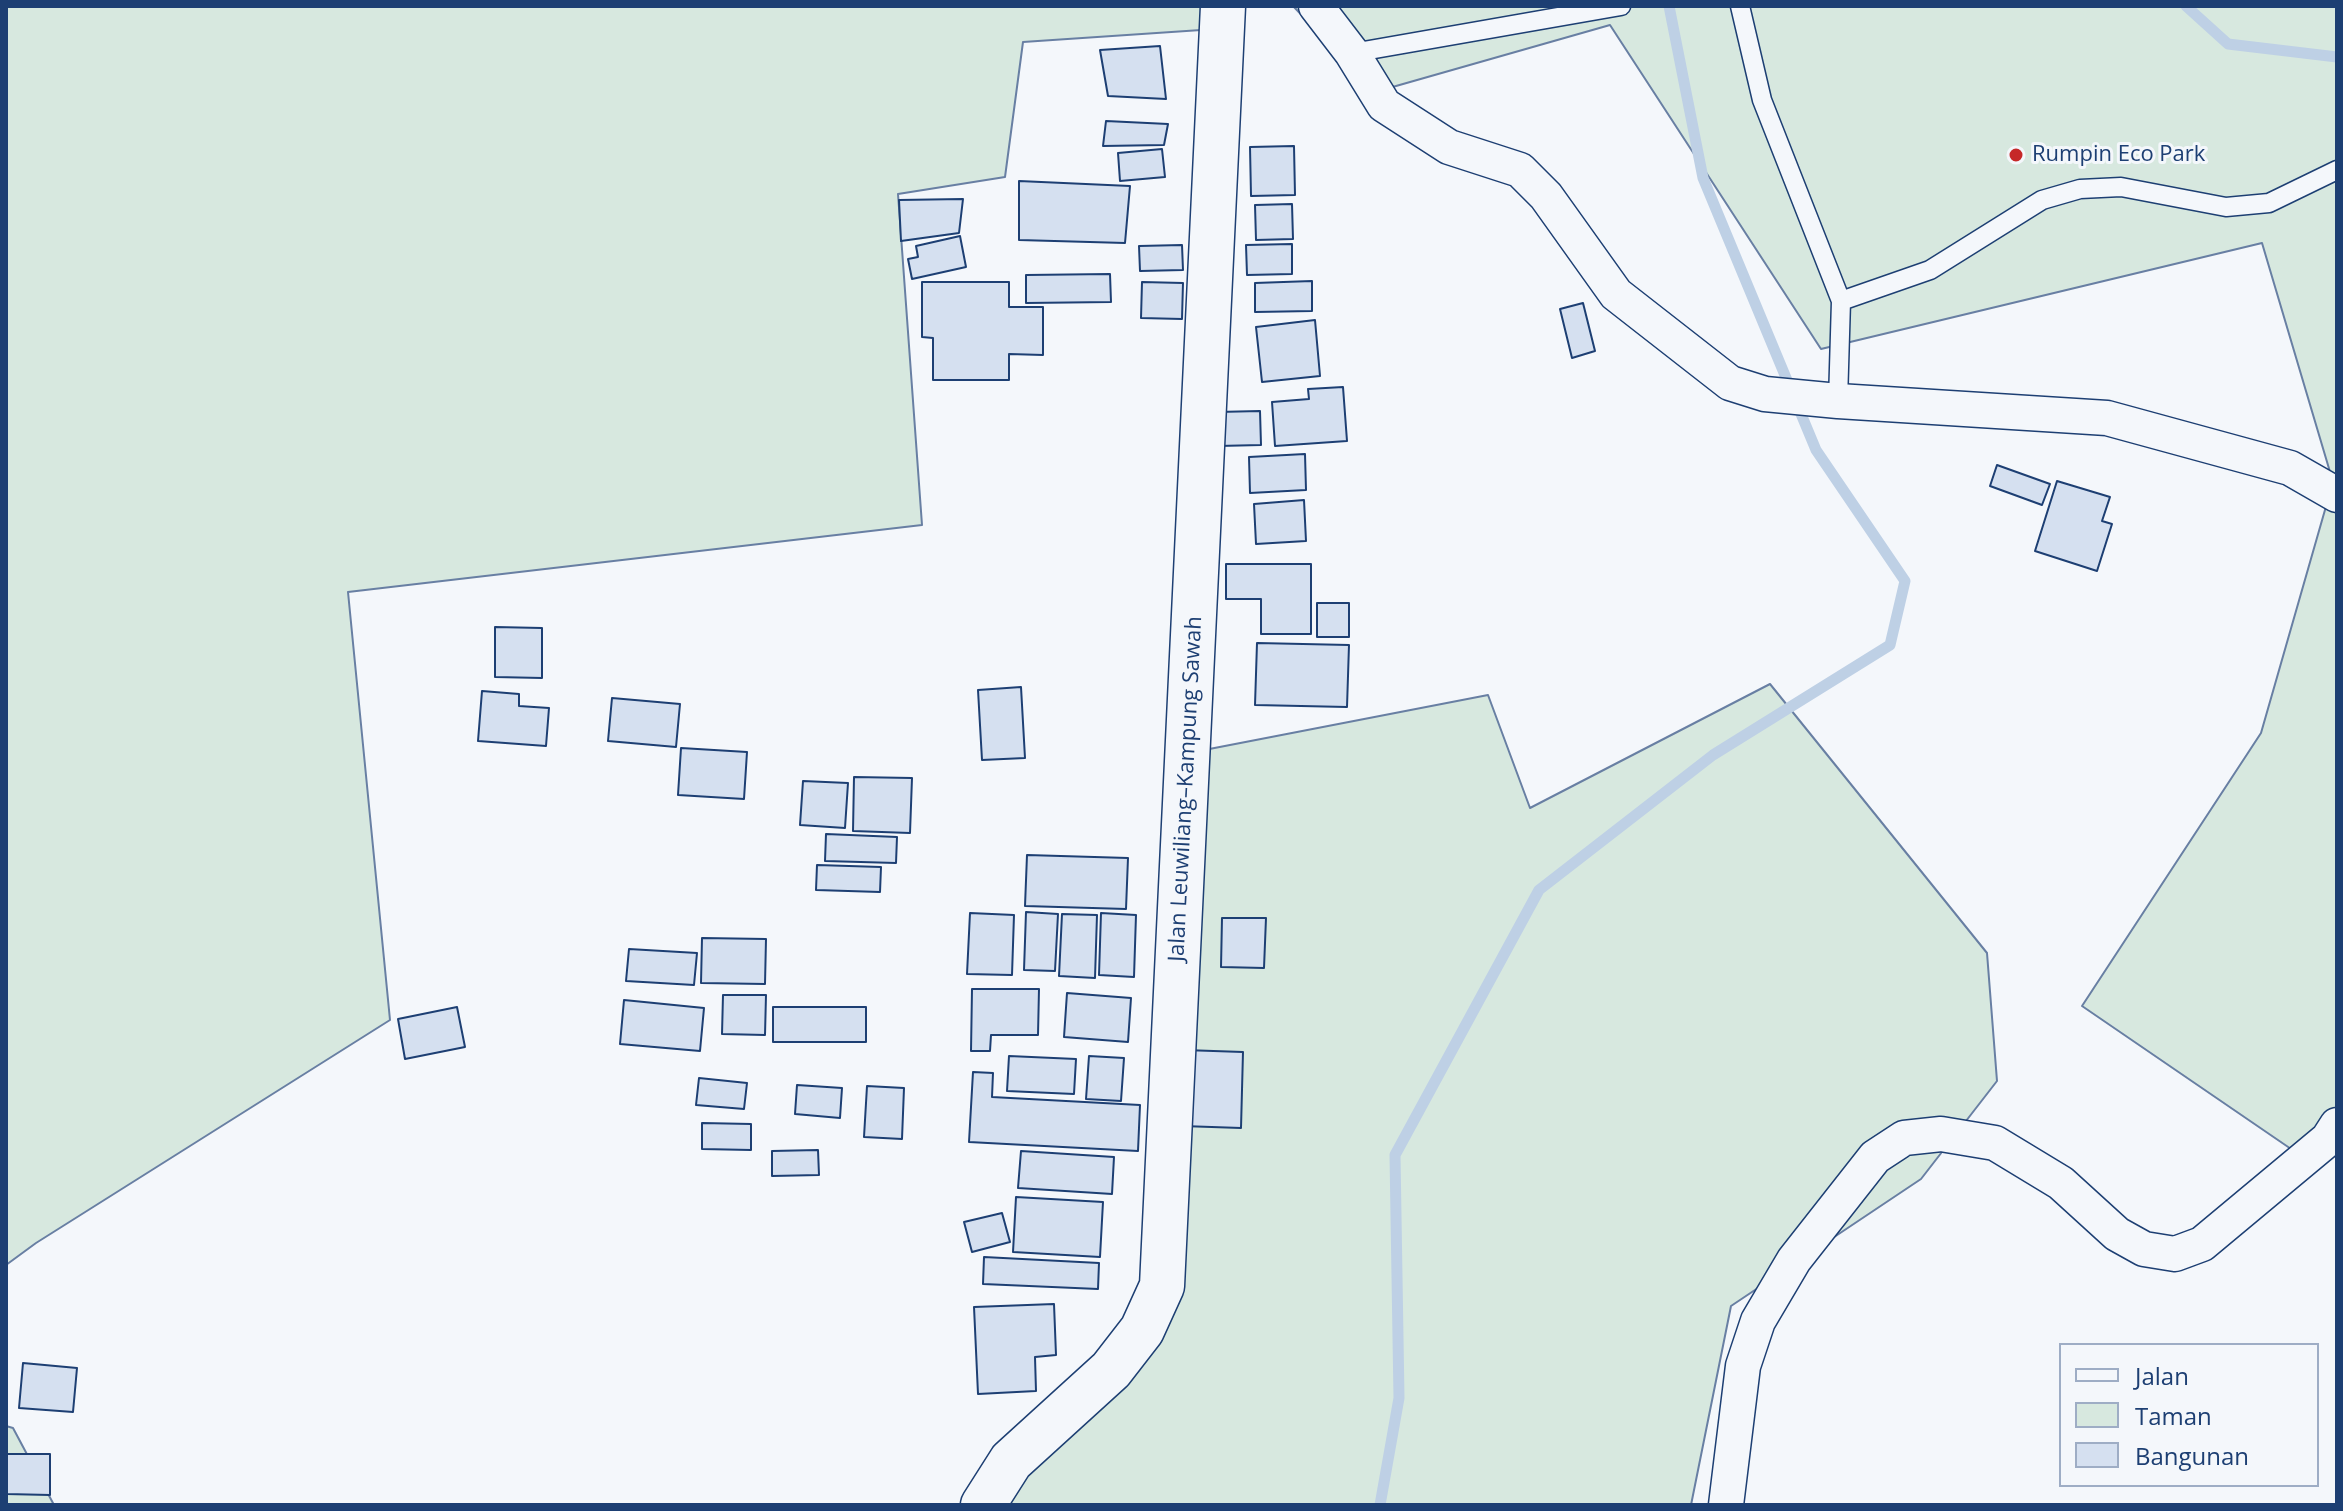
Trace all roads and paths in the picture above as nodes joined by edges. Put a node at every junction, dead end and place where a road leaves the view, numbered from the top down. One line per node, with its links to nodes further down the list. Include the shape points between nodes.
1 (1223, 6): 11 (main road, Jalan Leuwiliang–Kampung Sawah, via 1162,1286 1142,1330 1111,1370 1011,1461)
2 (1316, 6): 5 (street)
3 (1619, 6): 5 (lane)
4 (1740, 6): 7 (lane, via 1762,100)
5 (1352, 53): 8 (street, via 1384,105 1449,147 1520,170 1546,196 1616,294 1730,383 1765,394)
6 (2337, 170): 7 (lane, via 2269,203 2226,207 2121,187 2080,189 2042,200 1930,270)
7 (1841, 301): 8 (lane)
8 (1827, 400): 9 (street, via 2107,418 2290,468)
9 (2337, 495)
10 (2337, 1125): 12 (street, via 2328,1139 2202,1244 2175,1254 2144,1249 2117,1234 2061,1183 1995,1143 1941,1134 1904,1138 1875,1157 1794,1260 1758,1321 1743,1366)
11 (983, 1505)
12 (1726, 1505)

